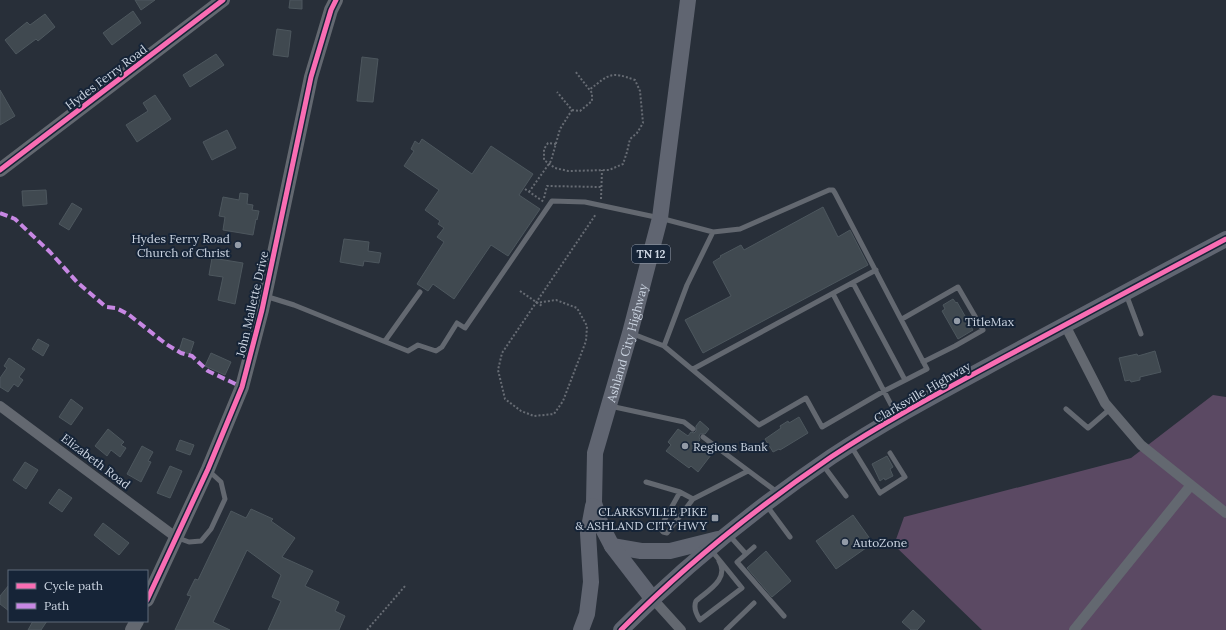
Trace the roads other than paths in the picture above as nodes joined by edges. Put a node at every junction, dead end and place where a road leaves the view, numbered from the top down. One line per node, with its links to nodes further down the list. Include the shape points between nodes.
1 (223, 0): 4 (street, Hydes Ferry Road)
2 (336, 0): 13 (street, John Mallette Drive, via 330,10 312,77)
3 (688, 0): 5 (main road, Ashland City Highway / TN 12)
4 (0, 170)
5 (660, 218): 6 (lane); 16 (main road, Ashland City Highway / TN 12); 18 (lane, via 585,202 552,201 465,328 458,324 442,347 436,351 418,345 408,351)
6 (713, 232): 8 (lane, via 740,229 832,190); 19 (lane, via 687,285)
7 (1226, 239): 11 (main road, Clarksville Highway)
8 (876, 270): 9 (lane); 14 (lane)
9 (854, 283): 12 (lane); 22 (lane)
10 (420, 292): 18 (lane)
11 (1126, 293): 15 (main road, Clarksville Highway); 17 (lane)
12 (833, 294): 21 (lane); 23 (lane)
13 (265, 296): 18 (lane); 34 (street, John Mallette Drive, via 242,387)
14 (902, 319): 20 (lane); 20 (lane, via 958,287 983,330)
15 (1065, 325): 27 (street); 28 (main road, Clarksville Highway)
16 (630, 333): 19 (lane); 24 (main road, Ashland City Highway / TN 12)
17 (1141, 334)
18 (384, 341)
19 (664, 346): 21 (lane)
20 (923, 362): 22 (lane, via 927,369)
21 (693, 369): 23 (lane, via 759,425 806,398 822,427)
22 (905, 380): 23 (lane)
23 (884, 391): 28 (lane)
24 (608, 405): 29 (lane, via 684,422); 42 (main road, Ashland City Highway / TN 12, via 595,453)
25 (0, 406): 47 (street, Elizabeth Road)
26 (1066, 409): 27 (lane, via 1088,428)
27 (1110, 409): 37 (street, via 1141,445)
28 (897, 416): 31 (main road, Clarksville Highway)
29 (693, 429)
30 (704, 437): 35 (lane)
31 (850, 445): 32 (lane, via 880,492 905,477); 33 (main road, Clarksville Highway)
32 (890, 453)
33 (823, 464): 39 (main road, Clarksville Highway); 40 (lane)
34 (208, 469): 47 (street, John Mallette Drive); 47 (lane, via 221,482 225,499 211,529 201,541 188,542)
35 (748, 471): 39 (lane); 41 (lane)
36 (646, 482): 38 (lane)
37 (1191, 485): 44 (street); 60 (street)
38 (680, 492): 41 (lane); 41 (lane, via 660,528 663,532 667,533)
39 (779, 494): 43 (main road, Clarksville Highway)
40 (846, 496)
41 (693, 499)
42 (594, 503): 48 (main road, Ashland City Highway / TN 12, via 601,525); 56 (main road, via 588,532 591,582 587,614)
43 (766, 504): 45 (main road, Clarksville Highway); 46 (lane)
44 (1226, 513)
45 (726, 536): 48 (main road, via 670,551 641,551); 50 (lane); 51 (main road, Clarksville Highway)
46 (790, 537)
47 (177, 538): 52 (street, John Mallette Drive)
48 (612, 546): 53 (main road, Ashland City Highway / TN 12)
49 (754, 547): 50 (lane)
50 (746, 554): 55 (lane, via 737,562)
51 (717, 557): 51 (lane, via 742,588 700,620 694,605 722,576); 53 (main road, Clarksville Highway)
52 (148, 598)
53 (652, 598): 57 (main road, Clarksville Highway); 58 (street)
54 (754, 603): 59 (lane)
55 (784, 616)
56 (581, 630)
57 (621, 630)
58 (681, 630)
59 (726, 630)
60 (1074, 630)

